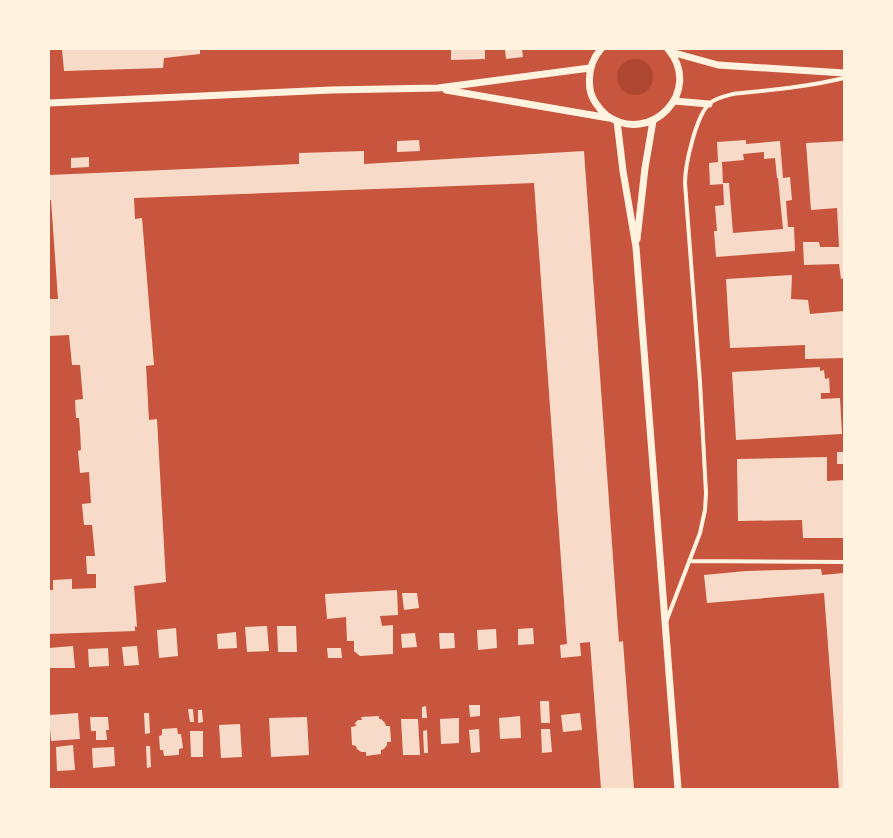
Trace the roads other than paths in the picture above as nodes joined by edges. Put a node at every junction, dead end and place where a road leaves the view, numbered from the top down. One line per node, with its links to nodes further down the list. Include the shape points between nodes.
1 (599, 50): 3 (street)
2 (669, 51): 4 (street, via 718,65); 7 (street, via 676,61 680,80)
3 (590, 68): 6 (street); 10 (street, via 590,92 603,112)
4 (844, 73)
5 (844, 78): 9 (street, via 792,88 733,94 716,99)
6 (438, 88): 8 (street, via 331,90); 10 (street)
7 (674, 101): 9 (street); 11 (street, via 665,113)
8 (49, 103)
9 (710, 104): 13 (street, via 699,122 685,176 706,493 703,524)
10 (615, 120): 11 (street, via 641,125); 12 (street)
11 (653, 121): 12 (street)
12 (636, 247): 15 (street)
13 (690, 561): 14 (street); 15 (street)
14 (844, 562)
15 (666, 622): 16 (street)
16 (678, 789)

